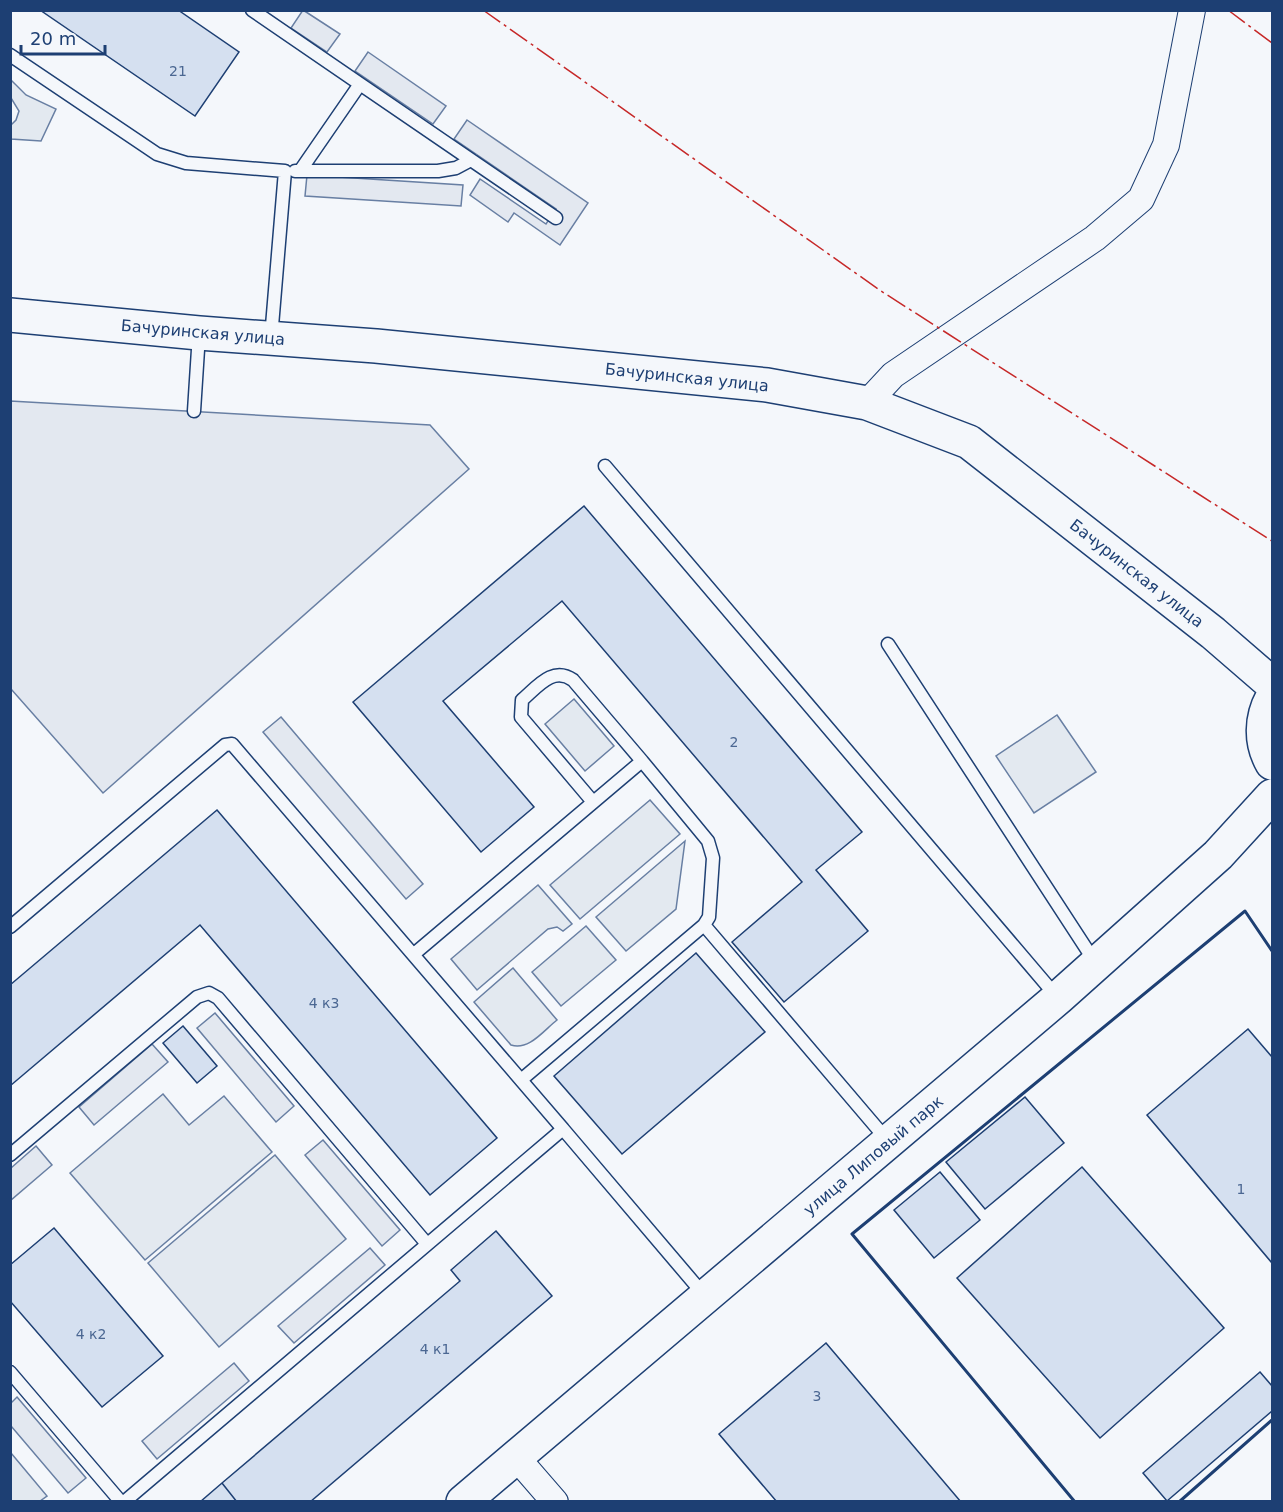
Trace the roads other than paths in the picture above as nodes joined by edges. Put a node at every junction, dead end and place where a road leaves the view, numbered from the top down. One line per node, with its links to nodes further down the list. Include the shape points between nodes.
1 (252, 10): 4 (lane)
2 (1192, 10): 12 (street, via 1166,145 1141,199 1095,238 893,375)
3 (10, 56): 6 (lane, via 158,154 186,163)
4 (360, 84): 5 (lane); 7 (lane)
5 (471, 160): 7 (lane, via 438,171); 8 (lane)
6 (285, 171): 7 (lane); 11 (lane)
7 (300, 171)
8 (556, 218)
9 (10, 315): 10 (street, Бачуринская улица)
10 (199, 333): 11 (street, Бачуринская улица); 13 (lane)
11 (271, 338): 12 (street, Бачуринская улица, via 768,385)
12 (867, 403): 16 (street, Бачуринская улица, via 969,442)
13 (194, 411)
14 (605, 466): 26 (lane)
15 (888, 644): 25 (lane)
16 (1272, 684)
17 (1272, 698): 19 (street, via 1265,711 1263,736)
18 (642, 761): 21 (lane); 21 (lane, via 567,676 551,676 529,694 520,706 521,717); 22 (lane, via 711,847 710,910)
19 (1272, 763)
20 (1272, 796): 25 (street, улица Липовый парк, via 1218,855)
21 (593, 802): 24 (lane)
22 (704, 925): 27 (lane); 29 (lane)
23 (10, 927): 24 (lane, via 223,747 232,744)
24 (414, 954): 27 (lane)
25 (1096, 963): 26 (street, улица Липовый парк)
26 (1058, 998): 29 (street, улица Липовый парк)
27 (521, 1080): 28 (lane)
28 (563, 1129): 31 (lane); 32 (lane)
29 (889, 1142): 32 (street, улица Липовый парк)
30 (10, 1155): 31 (lane, via 197,997 209,993 218,998)
31 (427, 1244): 36 (lane)
32 (706, 1297): 34 (street, улица Липовый парк)
33 (10, 1372): 36 (lane)
34 (516, 1457): 35 (street, улица Липовый парк); 37 (street)
35 (479, 1497)
36 (123, 1502)
37 (555, 1502)

